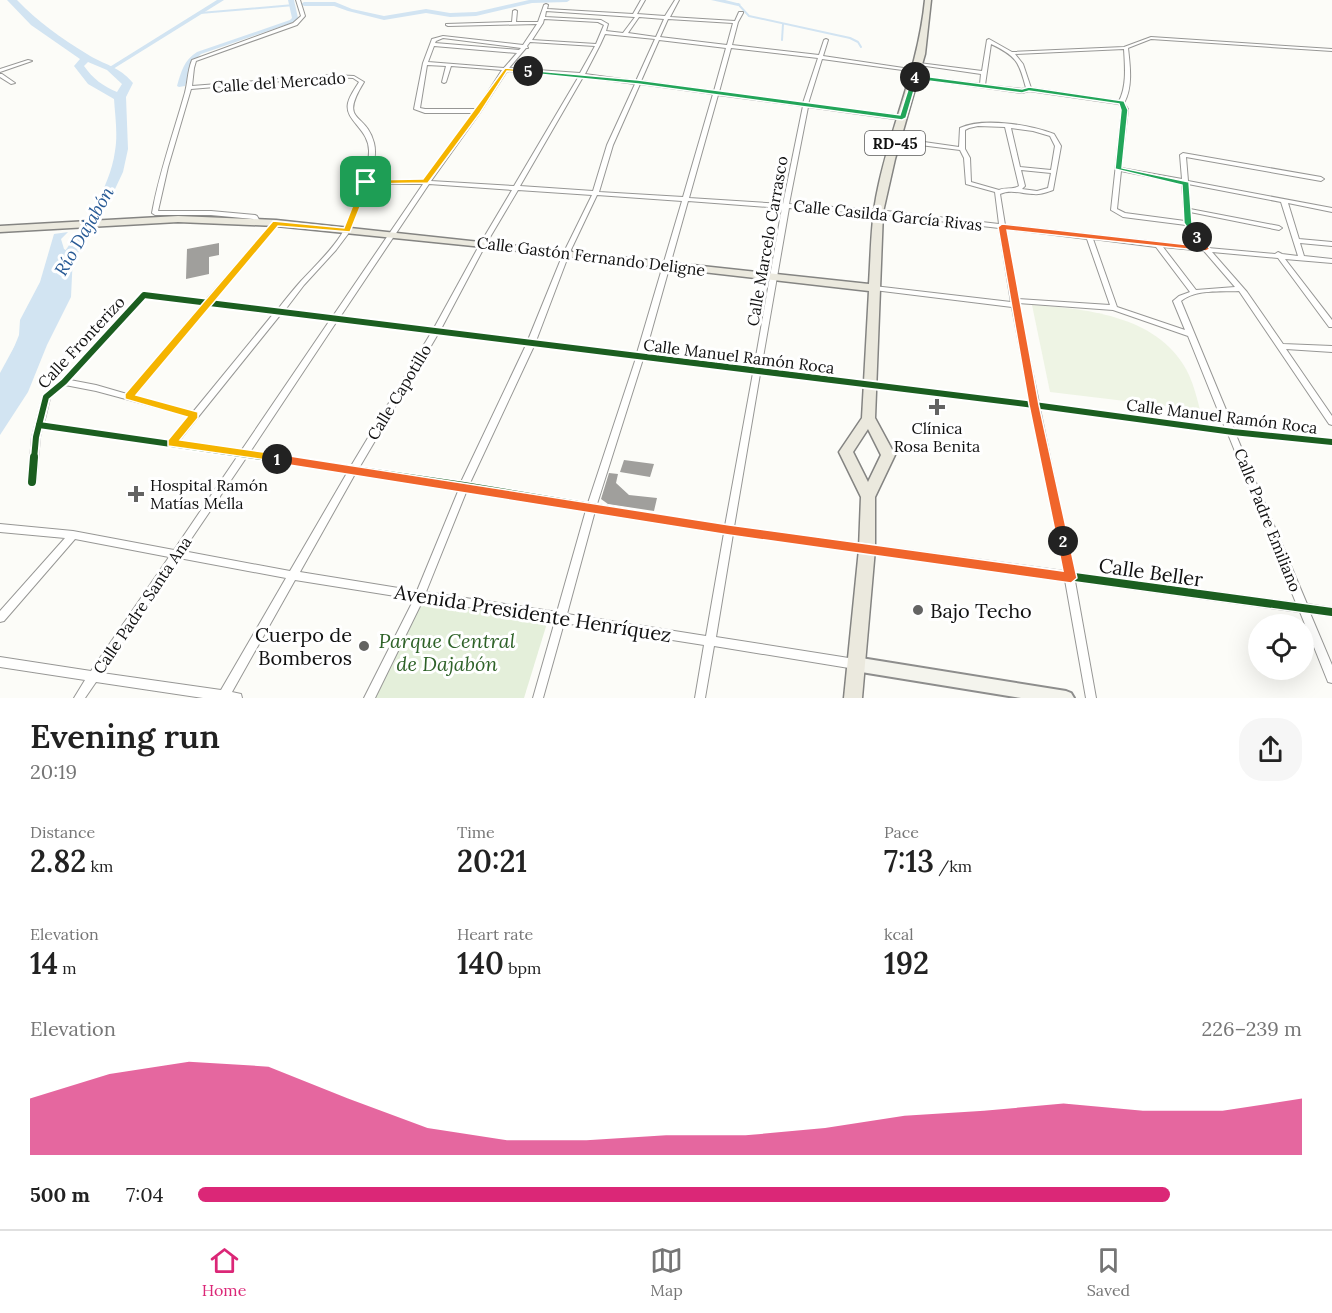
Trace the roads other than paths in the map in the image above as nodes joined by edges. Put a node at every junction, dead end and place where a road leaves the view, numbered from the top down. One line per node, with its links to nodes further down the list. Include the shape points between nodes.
1 (298, 0): 36 (street, via 303,16 295,24 194,60)
2 (643, 0): 8 (street)
3 (677, 0): 9 (street)
4 (928, 0): 28 (main road, RD-45, via 928,24)
5 (515, 10): 11 (street)
6 (741, 13): 10 (street)
7 (544, 14): 8 (street); 11 (street); 13 (street, Calle Capotillo, via 604,22); 19 (street, Calle Padre Santa Ana)
8 (636, 16): 9 (street); 14 (street)
9 (666, 19): 10 (street); 15 (street)
10 (735, 22): 18 (street)
11 (514, 23): 12 (street)
12 (448, 25)
13 (603, 32): 14 (street); 17 (street, Calle Capotillo)
14 (625, 34): 15 (street)
15 (658, 38): 18 (street); 34 (street)
16 (826, 40): 23 (street, Calle Marcelo Carrasco)
17 (598, 45): 19 (street); 31 (street, Calle Capotillo)
18 (730, 46): 23 (street); 38 (street)
19 (525, 47): 25 (street, via 432,44); 27 (street, Calle Padre Santa Ana)
20 (1126, 47): 21 (street, via 1151,38); 22 (street); 40 (street, via 1128,66 1125,99)
21 (1332, 50)
22 (1012, 53): 30 (street, via 989,41); 37 (street, via 1022,64)
23 (821, 57): 28 (street); 39 (street, Calle Marcelo Carrasco)
24 (30, 61): 29 (street)
25 (425, 63): 26 (street); 41 (street, via 417,109)
26 (448, 65): 27 (street); 33 (street)
27 (505, 69): 31 (street); 41 (street, Calle Padre Santa Ana)
28 (917, 71): 30 (street); 35 (street); 42 (main road, RD-45)
29 (0, 73): 32 (street)
30 (983, 73): 35 (street)
31 (582, 75): 34 (street); 53 (street, Calle Capotillo)
32 (13, 82)
33 (444, 82)
34 (638, 82): 38 (street); 56 (street, via 610,145)
35 (982, 86): 37 (street)
36 (189, 88): 50 (street, Calle del Mercado, via 354,77 362,82 350,102 350,110 372,147); 63 (street, via 155,213 211,213 255,218)
37 (1029, 89): 40 (street)
38 (717, 92): 39 (street); 57 (street)
39 (806, 103): 42 (street); 59 (street, Calle Marcelo Carrasco)
40 (1121, 103): 47 (street, via 1125,110)
41 (478, 111): 51 (street, Calle Padre Santa Ana)
42 (902, 118): 44 (main road, RD-45)
43 (1008, 127): 45 (street, via 964,126); 46 (street); 48 (street, via 1052,135 1058,146)
44 (896, 140): 45 (street); 62 (main road, RD-45)
45 (962, 149): 55 (street, via 967,158 968,183)
46 (1017, 168): 48 (street); 54 (street, via 1022,186)
47 (1118, 169): 52 (street); 65 (street, via 1113,208 1116,212)
48 (1054, 172): 54 (street, via 1051,189 1045,192)
49 (1321, 179): 52 (street, via 1184,155)
50 (366, 182): 51 (street, Calle Casilda García Rivas); 69 (street, Calle del Mercado)
51 (425, 182): 53 (street, Calle Casilda García Rivas); 70 (street, Calle Padre Santa Ana)
52 (1186, 183): 58 (street); 60 (street)
53 (515, 188): 56 (street, Calle Casilda García Rivas); 73 (street, Calle Capotillo)
54 (1017, 190): 55 (street)
55 (998, 191): 66 (street)
56 (596, 192): 57 (street, Calle Casilda García Rivas); 77 (street)
57 (686, 199): 59 (street, Calle Casilda García Rivas); 81 (street)
58 (1284, 201): 61 (street); 72 (street)
59 (786, 205): 62 (street, Calle Casilda García Rivas); 82 (street, Calle Marcelo Carrasco)
60 (1188, 210): 65 (street); 67 (street)
61 (1332, 210)
62 (878, 212): 66 (street, Calle Casilda García Rivas); 83 (main road, RD-45)
63 (258, 223): 64 (main road, Calle Gastón Fernando Deligne); 68 (main road, Calle Gastón Fernando Deligne, via 166,220)
64 (276, 223): 69 (main road, Calle Gastón Fernando Deligne); 87 (street)
65 (1188, 223): 76 (street)
66 (1002, 227): 71 (street, Calle Casilda García Rivas); 88 (street)
67 (1280, 228)
68 (0, 229)
69 (347, 230): 70 (main road, Calle Gastón Fernando Deligne); 90 (street, Calle del Mercado)
70 (392, 235): 73 (main road, Calle Gastón Fernando Deligne); 91 (street, Calle Padre Santa Ana)
71 (1089, 236): 75 (street, Calle Casilda García Rivas); 89 (street)
72 (1297, 241): 74 (street); 79 (street)
73 (483, 244): 77 (main road, Calle Gastón Fernando Deligne); 93 (street, Calle Capotillo)
74 (1332, 244)
75 (1158, 245): 76 (street, Calle Casilda García Rivas); 85 (street)
76 (1206, 249): 78 (street, Calle Casilda García Rivas); 84 (street)
77 (566, 254): 81 (main road, Calle Gastón Fernando Deligne); 95 (street)
78 (1278, 254): 79 (street, Calle Casilda García Rivas); 92 (street)
79 (1301, 256): 80 (street, Calle Casilda García Rivas)
80 (1332, 261)
81 (666, 265): 82 (main road, Calle Gastón Fernando Deligne); 98 (street)
82 (774, 277): 83 (main road, Calle Gastón Fernando Deligne); 99 (street, Calle Marcelo Carrasco)
83 (874, 288): 88 (street, Calle Gastón Fernando Deligne); 101 (main road, RD-45)
84 (1240, 289): 85 (street); 96 (street)
85 (1195, 292): 94 (street, Calle Padre Emiliano, via 1177,301)
86 (144, 295): 87 (street, Calle Manuel Ramón Roca); 100 (street, Calle Fronterizo)
87 (208, 303): 90 (street, Calle Manuel Ramón Roca); 102 (street)
88 (1015, 303): 89 (street, Calle Gastón Fernando Deligne); 103 (street)
89 (1114, 308): 94 (street, Calle Gastón Fernando Deligne)
90 (280, 311): 91 (street, Calle Manuel Ramón Roca); 104 (street, Calle del Mercado)
91 (334, 318): 93 (street, Calle Manuel Ramón Roca); 111 (street, Calle Padre Santa Ana)
92 (1332, 325)
93 (436, 331): 95 (street, Calle Manuel Ramón Roca); 112 (street, Calle Capotillo)
94 (1190, 334): 108 (street, Calle Padre Emiliano)
95 (531, 343): 98 (street, Calle Manuel Ramón Roca); 114 (street)
96 (1280, 346): 97 (street); 106 (street)
97 (1332, 349)
98 (640, 357): 99 (street, Calle Manuel Ramón Roca); 116 (street)
99 (759, 372): 101 (street, Calle Manuel Ramón Roca); 118 (street, Calle Marcelo Carrasco)
100 (64, 382): 102 (street); 107 (street, Calle Fronterizo, via 46,397)
101 (868, 386): 103 (street, Calle Manuel Ramón Roca); 105 (main road, RD-45)
102 (129, 396): 104 (street)
103 (1034, 405): 108 (street, Calle Manuel Ramón Roca); 123 (street)
104 (195, 415): 110 (street, Calle del Mercado)
105 (868, 418): 115 (main road, RD-45, via 888,455); 115 (main road, RD-45, via 846,452)
106 (1332, 422)
107 (39, 425): 110 (street, Calle Beller); 113 (street, Calle Fronterizo)
108 (1233, 432): 109 (street, Calle Manuel Ramón Roca); 125 (street, Calle Padre Emiliano)
109 (1332, 442)
110 (172, 443): 111 (street, Calle Beller)
111 (244, 454): 112 (street, Calle Beller); 121 (street, Calle Padre Santa Ana)
112 (353, 470): 114 (street, Calle Beller); 122 (street, Calle Capotillo)
113 (32, 482)
114 (464, 486): 116 (street, Calle Beller); 124 (street)
115 (868, 497): 120 (main road, RD-45)
116 (592, 506): 118 (street, Calle Beller); 128 (street)
117 (0, 528): 119 (street, Avenida Presidente Henríquez)
118 (729, 530): 120 (street, Calle Beller); 129 (street, Calle Marcelo Carrasco)
119 (73, 535): 121 (street, Avenida Presidente Henríquez); 127 (street)
120 (867, 549): 123 (street, Calle Beller); 131 (main road, RD-45)
121 (176, 554): 122 (street, Avenida Presidente Henríquez); 132 (street, Calle Padre Santa Ana)
122 (291, 575): 124 (street, Avenida Presidente Henríquez); 134 (street, Calle Capotillo)
123 (1071, 578): 125 (street, Calle Beller); 142 (street)
124 (420, 596): 128 (street, Avenida Presidente Henríquez); 137 (street)
125 (1304, 609): 126 (street, Calle Beller); 133 (street, Calle Padre Emiliano)
126 (1332, 612)
127 (0, 618)
128 (562, 619): 129 (street, Avenida Presidente Henríquez); 138 (street)
129 (710, 640): 131 (street, Avenida Presidente Henríquez); 139 (street, Calle Marcelo Carrasco)
130 (0, 662): 132 (street)
131 (855, 664): 140 (main road, RD-45); 141 (street, Avenida Presidente Henríquez)
132 (94, 675): 134 (street); 135 (street, Calle Padre Santa Ana)
133 (1332, 678)
134 (223, 697): 136 (street)
135 (79, 698)
136 (237, 698)
137 (369, 698)
138 (538, 698)
139 (700, 698)
140 (853, 698)
141 (1066, 698)
142 (1091, 698)

